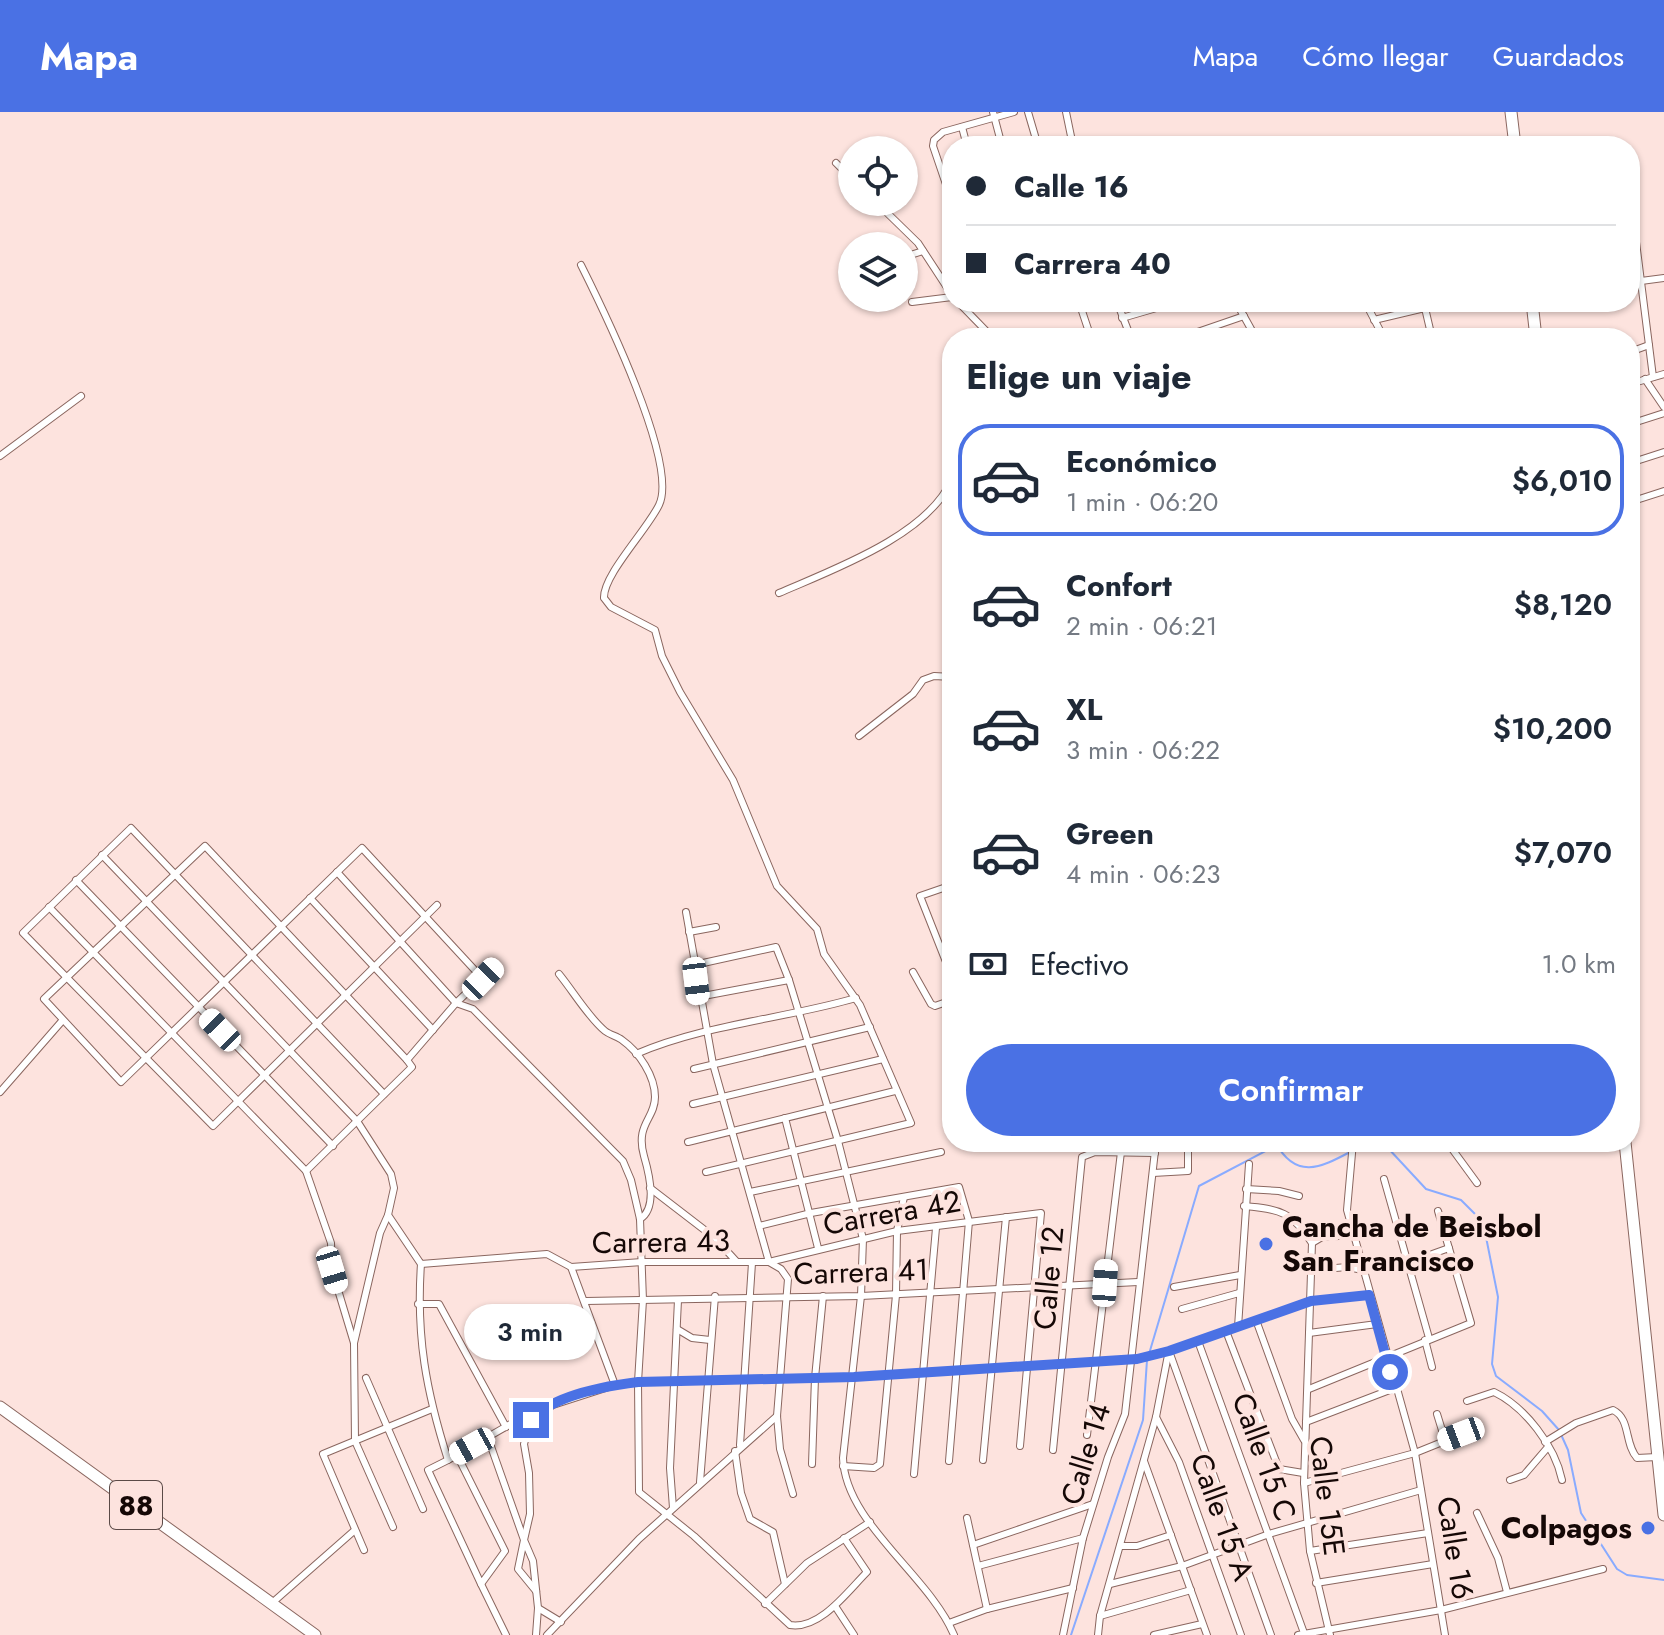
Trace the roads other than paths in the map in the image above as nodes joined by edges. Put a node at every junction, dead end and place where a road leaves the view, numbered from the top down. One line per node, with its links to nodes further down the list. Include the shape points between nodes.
1 (1014, 112): 5 (street)
2 (1028, 112): 9 (street)
3 (1066, 112): 10 (street)
4 (1511, 112): 11 (highway)
5 (994, 115): 6 (street); 8 (street)
6 (962, 127): 7 (street); 12 (street, via 937,135 933,146)
7 (964, 136)
8 (999, 136)
9 (1035, 136)
10 (1071, 136)
11 (1514, 136)
12 (942, 173)
13 (889, 216): 14 (street)
14 (923, 251): 15 (street); 19 (street)
15 (918, 253)
16 (581, 265): 84 (street, via 609,317 651,430 663,480 658,507 609,576 604,598 655,630 680,692 733,780 777,886 812,921 824,954)
17 (1640, 273): 20 (street)
18 (1664, 278): 20 (street)
19 (942, 279)
20 (1641, 281): 37 (street)
21 (942, 294): 22 (street)
22 (918, 300)
23 (968, 312): 32 (street)
24 (1120, 312): 30 (street)
25 (1143, 312): 30 (street)
26 (1242, 312): 29 (street)
27 (1370, 312): 31 (street)
28 (1408, 312): 31 (street)
29 (1244, 316): 34 (street); 35 (street)
30 (1122, 318): 33 (street)
31 (1374, 320): 36 (street)
32 (983, 328)
33 (1126, 328)
34 (1209, 328)
35 (1251, 328)
36 (1378, 328)
37 (1649, 345): 38 (street); 40 (street)
38 (1640, 348)
39 (1664, 374): 40 (street)
40 (1649, 378): 41 (street); 43 (street)
41 (1640, 381)
42 (81, 396): 46 (street)
43 (1664, 410): 44 (street)
44 (1640, 420)
45 (1664, 452): 47 (street)
46 (0, 456)
47 (1640, 460)
48 (1664, 491): 49 (street)
49 (1640, 499)
50 (942, 501): 51 (street, via 877,550)
51 (779, 593)
52 (942, 676): 53 (street, via 923,680)
53 (859, 736)
54 (102, 855): 56 (street, via 131,828); 57 (street); 60 (street)
55 (337, 872): 59 (street); 64 (street, via 362,848); 69 (street)
56 (175, 874): 60 (street); 66 (street, via 205,846); 72 (street)
57 (76, 880): 62 (street); 65 (street)
58 (942, 888): 71 (street, via 920,896)
59 (310, 898): 66 (street); 75 (street)
60 (147, 901): 65 (street); 81 (street)
61 (437, 905): 64 (street)
62 (49, 907): 70 (street); 78 (street, via 23,933)
63 (686, 912): 68 (street)
64 (426, 916): 69 (street); 79 (street)
65 (120, 926): 70 (street); 87 (street)
66 (281, 927): 72 (street); 82 (street)
67 (716, 927): 68 (street)
68 (689, 932): 74 (street)
69 (400, 941): 75 (street); 85 (street)
70 (93, 952): 78 (street); 94 (street)
71 (942, 952)
72 (252, 955): 81 (street); 90 (street)
73 (496, 965): 79 (street)
74 (694, 965): 80 (street, via 776,947); 83 (street)
75 (374, 967): 82 (street); 92 (street)
76 (913, 972): 86 (street, via 931,1004)
77 (559, 974): 97 (street, via 606,1032)
78 (67, 977): 89 (street, via 44,999); 98 (street)
79 (483, 979): 85 (street)
80 (789, 980): 83 (street); 88 (street)
81 (224, 982): 87 (street); 96 (street)
82 (346, 995): 90 (street); 100 (street)
83 (698, 997): 93 (street)
84 (856, 998): 88 (street); 91 (street)
85 (456, 1003): 92 (street); 146 (street, via 473,1009 623,1161)
86 (942, 1004)
87 (198, 1007): 94 (street); 103 (street)
88 (800, 1014): 93 (street); 95 (street)
89 (62, 1021): 98 (street, via 121,1082); 106 (street)
90 (319, 1021): 96 (street); 107 (street)
91 (870, 1027): 95 (street); 99 (street)
92 (433, 1030): 100 (street)
93 (705, 1032): 97 (street); 101 (street)
94 (171, 1033): 98 (street); 109 (street)
95 (809, 1045): 101 (street); 104 (street)
96 (290, 1050): 103 (street); 113 (street)
97 (636, 1054): 135 (street, via 652,1080 655,1098 642,1126)
98 (146, 1058): 109 (street, via 213,1126)
99 (883, 1059): 104 (street); 105 (street)
100 (407, 1060): 107 (street, via 412,1067)
101 (713, 1064): 102 (street); 108 (street)
102 (694, 1069)
103 (264, 1075): 109 (street); 117 (street)
104 (819, 1077): 108 (street); 111 (street)
105 (895, 1091): 111 (street); 115 (street, via 911,1123)
106 (0, 1092)
107 (384, 1094): 113 (street)
108 (720, 1097): 110 (street); 114 (street)
109 (238, 1101): 128 (street)
110 (693, 1104)
111 (828, 1108): 112 (street); 115 (street)
112 (785, 1118): 114 (street); 118 (street)
113 (357, 1121): 117 (street); 144 (street, via 391,1174 394,1188)
114 (731, 1131): 116 (street); 126 (street)
115 (838, 1141): 118 (street); 130 (street)
116 (688, 1142)
117 (333, 1146): 128 (street)
118 (794, 1150): 126 (street); 132 (street)
119 (941, 1152): 130 (street)
120 (1121, 1152): 125 (street); 167 (street); 169 (street, Calle 12, via 1082,1157)
121 (1188, 1152): 131 (street, via 1188,1171)
122 (1352, 1152): 151 (street, Calle 16, via 1346,1195)
123 (1454, 1152): 134 (street)
124 (1626, 1152): 242 (highway)
125 (1155, 1153): 131 (street, Calle 14)
126 (741, 1162): 129 (street); 137 (street)
127 (1249, 1164): 136 (street)
128 (306, 1171): 197 (street, via 331,1243 332,1270)
129 (706, 1172)
130 (847, 1173): 132 (street); 140 (street)
131 (1153, 1173): 166 (street, Calle 14)
132 (802, 1179): 137 (street); 143 (street)
133 (1384, 1179): 159 (street)
134 (1477, 1183)
135 (650, 1188): 146 (street, via 648,1211); 156 (street)
136 (1246, 1189): 138 (street); 141 (street)
137 (750, 1192): 148 (street)
138 (1299, 1196)
139 (904, 1197): 140 (street, Carrera 43); 147 (street, Carrera 43, via 959,1187); 150 (street)
140 (855, 1205): 143 (street, Carrera 43); 152 (street)
141 (1244, 1206): 153 (street, via 1278,1209); 165 (street)
142 (1438, 1211): 155 (street)
143 (811, 1213): 148 (street, Carrera 43); 154 (street)
144 (388, 1215): 161 (street); 197 (street)
145 (1006, 1217): 147 (street, Carrera 42); 168 (street, Carrera 42, via 1041,1213); 171 (street)
146 (640, 1219): 157 (street)
147 (969, 1221): 149 (street, Carrera 42); 172 (street)
148 (759, 1226): 158 (street)
149 (936, 1228): 150 (street, Carrera 42); 173 (street)
150 (897, 1231): 152 (street, Carrera 42); 175 (street)
151 (1355, 1235): 153 (street, via 1322,1237); 164 (street, Calle 16)
152 (863, 1239): 154 (street, Carrera 42); 179 (street)
153 (1312, 1243): 163 (street)
154 (818, 1248): 158 (street, Carrera 42)
155 (1449, 1248): 159 (street); 194 (street, via 1471,1323)
156 (736, 1261): 157 (street, Carrera 43); 160 (street, Carrera 43)
157 (642, 1262): 162 (street, Carrera 43); 182 (street)
158 (769, 1262): 160 (street, Carrera 42); 181 (street, via 787,1276)
159 (1410, 1262): 194 (street)
160 (752, 1263): 180 (street)
161 (421, 1264): 162 (street, via 547,1254); 186 (street)
162 (571, 1267): 184 (street)
163 (1313, 1270): 164 (street); 185 (street)
164 (1363, 1270): 176 (street, Calle 16)
165 (1240, 1275): 170 (street); 174 (street)
166 (1138, 1282): 167 (street, Carrera 41); 200 (street, Calle 14)
167 (1105, 1283): 169 (street, Carrera 41); 201 (street)
168 (1036, 1286): 169 (street, Carrera 41); 171 (street, Carrera 41); 203 (street)
169 (1072, 1286): 202 (street, Calle 12)
170 (1174, 1287)
171 (1002, 1288): 172 (street, Carrera 41); 205 (street)
172 (965, 1290): 173 (street, Carrera 41); 206 (street)
173 (932, 1291): 175 (street, Carrera 41); 207 (street)
174 (1239, 1293): 187 (street); 190 (street)
175 (896, 1295): 179 (street, Carrera 41); 208 (street)
176 (1369, 1295): 185 (street); 189 (street, Calle 16)
177 (715, 1296): 180 (street, Carrera 41); 183 (street, Carrera 41); 195 (street)
178 (823, 1296): 179 (street, Carrera 41); 181 (street, Carrera 41); 212 (street)
179 (861, 1296): 210 (street)
180 (748, 1297): 181 (street, Carrera 41); 214 (street)
181 (785, 1297): 209 (street)
182 (643, 1300): 183 (street, Carrera 41); 184 (street, Carrera 41); 216 (street)
183 (678, 1300): 191 (street)
184 (586, 1301): 217 (street)
185 (1311, 1301): 188 (street); 193 (street)
186 (418, 1304): 222 (street); 229 (street, via 439,1304)
187 (1182, 1309)
188 (1256, 1320): 190 (street); 233 (street, Calle 15E)
189 (1377, 1324): 193 (street); 199 (street, Calle 16)
190 (1238, 1327): 192 (street)
191 (677, 1329): 195 (street); 215 (street)
192 (1226, 1331): 196 (street); 249 (street, via 1279,1469)
193 (1309, 1333): 219 (street)
194 (1427, 1339): 199 (street); 204 (street)
195 (710, 1340): 213 (street)
196 (1198, 1341): 198 (street); 269 (street, Calle 15 C)
197 (354, 1343): 235 (street)
198 (1169, 1351): 200 (street); 225 (street); 276 (street)
199 (1386, 1357): 218 (street, Calle 16); 219 (street)
200 (1134, 1359): 201 (street); 257 (street, Calle 14, via 1125,1414)
201 (1096, 1362): 202 (street); 231 (street)
202 (1063, 1363): 203 (street); 239 (street, Calle 12)
203 (1029, 1367): 205 (street); 237 (street)
204 (1432, 1367)
205 (992, 1368): 206 (street); 244 (street)
206 (956, 1370): 207 (street); 246 (street)
207 (921, 1371): 208 (street); 250 (street)
208 (889, 1373): 210 (street); 248 (street, via 880,1464)
209 (782, 1377): 212 (street); 214 (street); 224 (street)
210 (854, 1377): 212 (street); 248 (street)
211 (366, 1378): 228 (street)
212 (815, 1378): 247 (street)
213 (709, 1379): 214 (street); 215 (street); 253 (street)
214 (743, 1379): 238 (street)
215 (673, 1381): 216 (street); 258 (street)
216 (638, 1382): 217 (street); 261 (street, via 639,1492)
217 (615, 1385): 226 (street, via 553,1405)
218 (1395, 1388): 227 (street); 240 (street, Calle 16)
219 (1309, 1389): 227 (street)
220 (1467, 1401): 236 (street, via 1494,1392 1518,1408)
221 (0, 1407): 292 (highway, 88)
222 (432, 1409): 228 (street); 243 (street)
223 (1437, 1414): 234 (street)
224 (777, 1416): 238 (street); 256 (street)
225 (1156, 1417): 245 (street); 279 (street, Calle 15 A, via 1179,1462)
226 (531, 1420): 229 (street); 273 (street, via 524,1444 530,1514)
227 (1306, 1422): 233 (street)
228 (387, 1427): 235 (street); 259 (street)
229 (506, 1427): 232 (street)
230 (1477, 1428): 234 (street)
231 (1087, 1435)
232 (488, 1438): 241 (street); 273 (street)
233 (1304, 1440): 249 (street, Calle 15E)
234 (1445, 1440): 240 (street)
235 (355, 1441): 266 (street); 267 (street, via 323,1454)
236 (1546, 1445): 242 (street, via 1576,1423 1613,1410 1623,1418 1637,1458); 251 (street, via 1524,1475); 252 (street)
237 (1020, 1446)
238 (737, 1448): 253 (street); 286 (street, via 741,1493 750,1519 773,1532)
239 (1053, 1450)
240 (1415, 1453): 254 (street); 255 (street, Calle 16)
241 (457, 1455): 243 (street); 285 (street, via 505,1551)
242 (1658, 1457): 262 (highway)
243 (448, 1460): 285 (street, via 428,1470)
244 (983, 1460)
245 (1144, 1460): 270 (street); 275 (street)
246 (949, 1461)
247 (812, 1464)
248 (843, 1466): 264 (street)
249 (1303, 1473): 254 (street, Calle 15E)
250 (914, 1474)
251 (1510, 1480)
252 (1562, 1480)
253 (700, 1482): 258 (street)
254 (1304, 1483): 265 (street, Calle 15E)
255 (1421, 1490): 265 (street); 268 (street, Calle 16)
256 (793, 1494)
257 (1093, 1504): 272 (street, Calle 14); 274 (street)
258 (673, 1508): 261 (street)
259 (423, 1509)
260 (1477, 1513): 291 (street)
261 (665, 1515): 293 (street); 299 (street)
262 (1664, 1515)
263 (967, 1518): 274 (street)
264 (870, 1522): 271 (street); 300 (street)
265 (1307, 1523): 269 (street); 278 (street, Calle 15E)
266 (393, 1527)
267 (355, 1530): 277 (street); 292 (street)
268 (1428, 1533): 278 (street); 280 (street, Calle 16)
269 (1269, 1534): 276 (street); 303 (street, Calle 15 C)
270 (1171, 1535): 275 (street); 282 (street)
271 (844, 1538): 286 (street); 294 (street, via 868,1569)
272 (1083, 1538): 281 (street); 288 (street, Calle 14)
273 (524, 1540): 290 (street); 290 (street, via 518,1569)
274 (973, 1545): 281 (street)
275 (1120, 1546): 287 (street)
276 (1240, 1547): 279 (street); 315 (street)
277 (364, 1550)
278 (1310, 1551): 284 (street, Calle 15E)
279 (1213, 1556): 282 (street); 314 (street, Calle 15 A)
280 (1433, 1564): 284 (street); 297 (street, Calle 16)
281 (978, 1566): 296 (street)
282 (1182, 1566): 287 (street); 289 (street)
283 (1603, 1569): 291 (street)
284 (1316, 1583): 302 (street, Calle 15E)
285 (481, 1584): 305 (street)
286 (785, 1584): 293 (street)
287 (1110, 1584): 298 (street)
288 (1073, 1588): 296 (street); 310 (street, Calle 14)
289 (1191, 1590): 298 (street); 301 (street)
290 (536, 1591): 295 (street)
291 (1507, 1592): 297 (street)
292 (272, 1603): 304 (highway, 88)
293 (765, 1604): 294 (street, via 797,1626)
294 (835, 1606): 308 (street)
295 (538, 1608): 299 (street); 306 (street)
296 (987, 1609): 300 (street)
297 (1441, 1610): 302 (street); 316 (street, Calle 16)
298 (1100, 1616): 311 (street)
299 (561, 1622): 307 (street)
300 (949, 1623): 309 (street)
301 (1202, 1624): 312 (street); 313 (street)
302 (1329, 1632): 303 (street)
303 (1301, 1634)
304 (315, 1635)
305 (506, 1635)
306 (536, 1635)
307 (547, 1635)
308 (854, 1635)
309 (954, 1635)
310 (1063, 1635)
311 (1098, 1635)
312 (1154, 1635)
313 (1207, 1635)
314 (1241, 1635)
315 (1271, 1635)
316 (1445, 1635)

